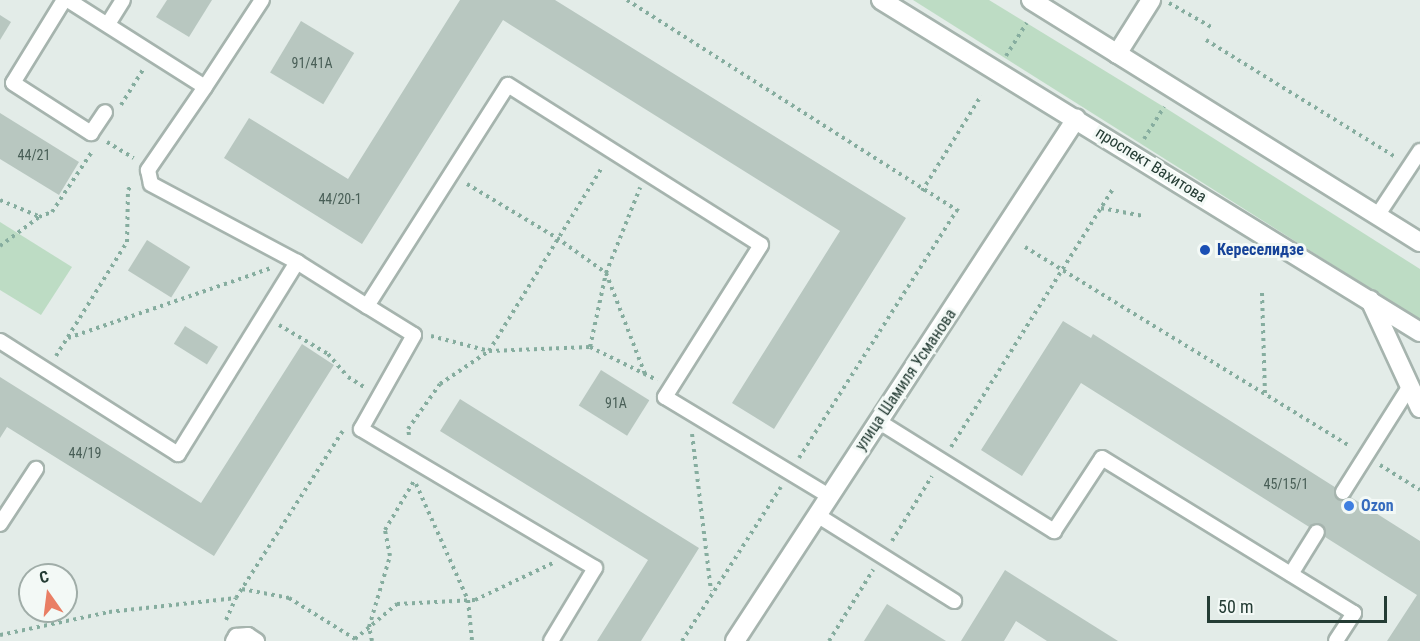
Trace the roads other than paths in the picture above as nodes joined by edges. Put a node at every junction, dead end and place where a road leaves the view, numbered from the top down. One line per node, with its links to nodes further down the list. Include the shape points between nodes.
1 (66, 0): 7 (lane); 10 (lane, via 13,84 91,133)
2 (123, 0): 7 (lane)
3 (262, 0): 9 (lane)
4 (881, 0): 11 (main road, проспект Вахитова)
5 (1031, 0): 8 (main road)
6 (1160, 1): 8 (main road)
7 (108, 24): 9 (lane)
8 (1117, 54): 13 (main road)
9 (205, 87): 15 (lane, via 148,170 151,184)
10 (105, 112)
11 (1076, 118): 16 (main road, проспект Вахитова); 22 (main road, улица Шамиля Усманова)
12 (1420, 151): 13 (lane)
13 (1377, 216): 14 (main road)
14 (1420, 242)
15 (294, 261): 17 (lane); 19 (lane, via 178,454)
16 (1370, 300): 18 (main road, проспект Вахитова); 20 (main road)
17 (367, 306): 25 (lane, via 507,85 761,245 664,397); 33 (lane, via 414,335 361,429 595,568)
18 (1420, 332)
19 (0, 341)
20 (1410, 386): 21 (main road); 24 (lane)
21 (1420, 408)
22 (878, 421): 25 (main road, улица Шамиля Усманова); 29 (lane, via 1054,531 1102,458)
23 (36, 469): 27 (lane)
24 (1343, 492)
25 (829, 496): 26 (main road, улица Шамиля Усманова)
26 (817, 515): 30 (lane); 34 (main road, улица Шамиля Усманова)
27 (0, 525)
28 (1317, 532): 29 (lane)
29 (1291, 574): 35 (lane, via 1354,613)
30 (954, 601)
31 (234, 639): 32 (lane, via 248,635)
32 (257, 641)
33 (551, 641)
34 (735, 641)
35 (1336, 641)

